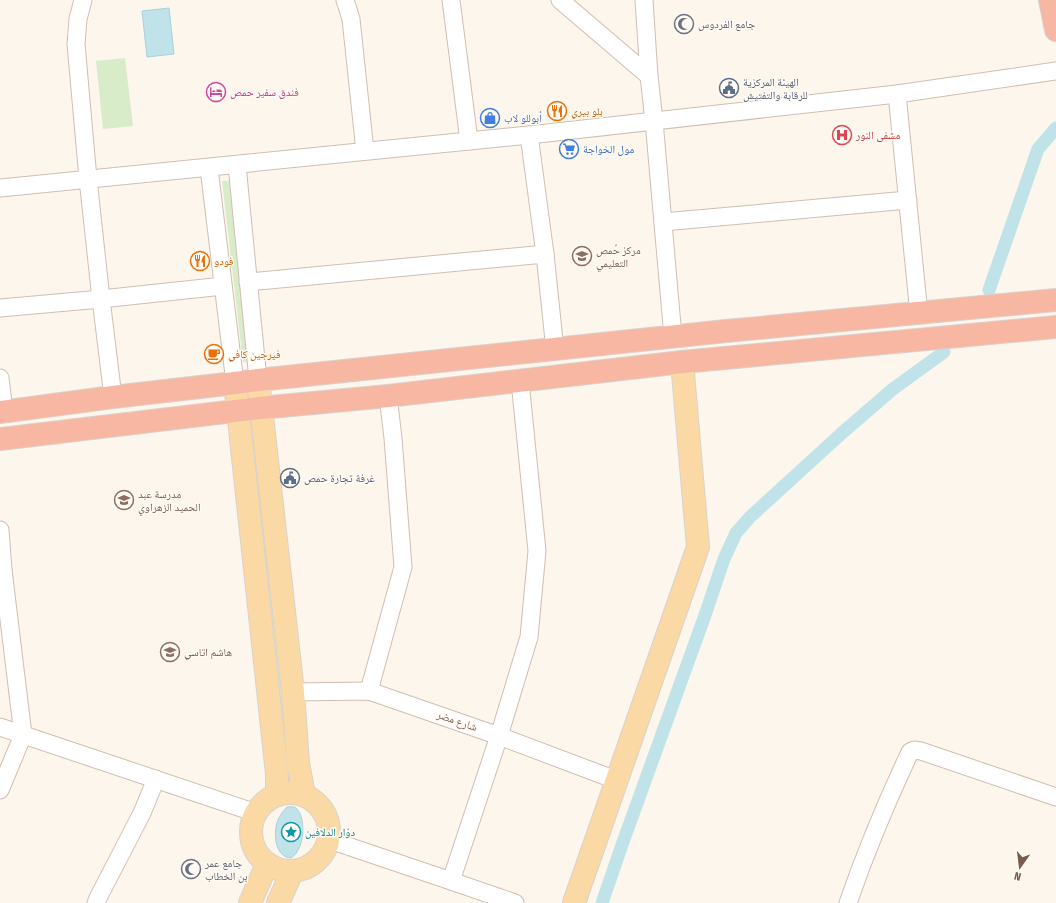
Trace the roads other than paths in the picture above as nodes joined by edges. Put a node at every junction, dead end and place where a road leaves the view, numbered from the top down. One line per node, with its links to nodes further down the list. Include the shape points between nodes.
1 (83, 0): 17 (street, via 76,44)
2 (345, 0): 14 (street, via 351,19)
3 (451, 0): 13 (street)
4 (560, 0): 9 (street)
5 (644, 0): 9 (street)
6 (1050, 0): 7 (highway)
7 (1056, 30)
8 (1056, 71): 10 (street)
9 (649, 76): 11 (street)
10 (897, 94): 11 (street); 19 (street)
11 (654, 121): 12 (street); 20 (street)
12 (529, 135): 13 (street); 21 (street)
13 (469, 141): 14 (street)
14 (366, 151): 15 (street)
15 (236, 165): 16 (street); 22 (street)
16 (210, 168): 17 (street); 23 (street)
17 (88, 179): 18 (street); 24 (street)
18 (0, 188)
19 (908, 200): 20 (street); 27 (street)
20 (663, 222): 29 (street)
21 (545, 254): 22 (street); 30 (street)
22 (248, 282): 33 (street)
23 (224, 286): 24 (street); 35 (street)
24 (100, 299): 26 (street); 37 (street)
25 (1050, 299): 27 (highway)
26 (0, 308)
27 (919, 314): 29 (highway)
28 (1056, 327): 31 (highway)
29 (673, 337): 30 (highway)
30 (556, 350): 33 (highway)
31 (682, 362): 34 (highway); 50 (main road, via 698,547)
32 (0, 378): 40 (street)
33 (258, 380): 35 (highway); 38 (main road)
34 (520, 382): 36 (highway); 48 (street, via 537,551 529,637)
35 (235, 384): 37 (highway); 39 (main road)
36 (388, 396): 38 (highway); 44 (street, via 403,567)
37 (113, 397): 40 (highway)
38 (260, 408): 39 (highway); 45 (main road)
39 (238, 411): 41 (highway); 52 (main road, via 277,774)
40 (2, 412)
41 (0, 439)
42 (0, 530): 43 (street)
43 (1, 570): 47 (street)
44 (369, 691): 45 (street, شارع مضر); 48 (street, شارع مضر)
45 (293, 692): 53 (main road, via 298,763)
46 (0, 727): 47 (street)
47 (23, 735): 49 (street); 51 (street)
48 (499, 736): 50 (street, شارع مضر); 59 (street)
49 (156, 779): 55 (street); 60 (street)
50 (616, 780): 64 (main road)
51 (0, 790)
52 (277, 795): 53 (main road, via 290,792); 55 (main road, via 261,805)
53 (304, 795): 56 (main road, via 314,800 328,818)
54 (1056, 797): 65 (street, via 921,751 910,752 886,803)
55 (256, 813): 57 (main road, via 252,823 253,846)
56 (330, 840): 58 (main road, via 325,852 316,862 305,869); 59 (street)
57 (267, 864): 58 (main road, via 279,870); 61 (main road)
58 (292, 872): 62 (main road)
59 (452, 881): 63 (street)
60 (101, 901)
61 (250, 903)
62 (278, 903)
63 (515, 903)
64 (574, 903)
65 (848, 903)

